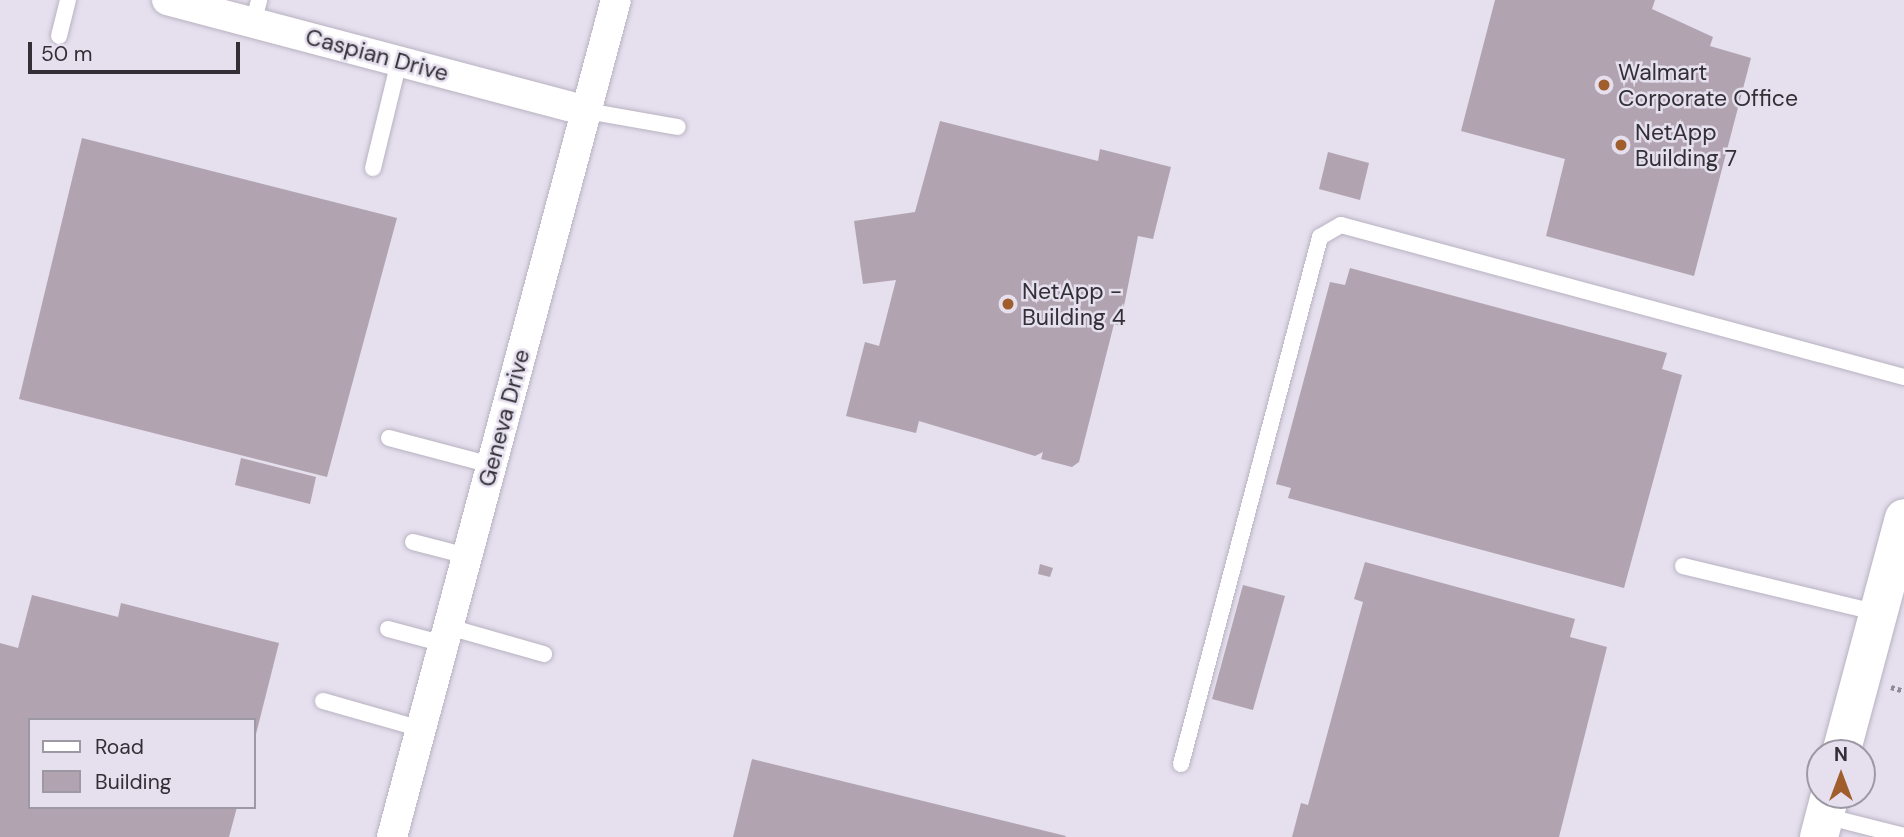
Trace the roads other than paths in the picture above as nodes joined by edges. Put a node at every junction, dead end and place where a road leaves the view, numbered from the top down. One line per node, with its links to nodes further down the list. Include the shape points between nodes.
1 (68, 0): 5 (lane)
2 (616, 0): 7 (street, Geneva Drive)
3 (181, 2): 4 (street, Caspian Drive)
4 (256, 11): 6 (street, Caspian Drive)
5 (59, 36)
6 (398, 61): 7 (street, Caspian Drive); 9 (lane)
7 (587, 111): 8 (lane); 12 (street, Geneva Drive)
8 (678, 127)
9 (373, 168)
10 (1904, 377): 24 (lane, via 1340,225 1320,237)
11 (389, 438): 12 (lane)
12 (491, 465): 15 (street, Geneva Drive)
13 (1904, 518): 17 (street)
14 (413, 542): 15 (lane)
15 (467, 556): 19 (street, Geneva Drive)
16 (1682, 566): 17 (lane)
17 (1879, 613): 23 (street)
18 (388, 629): 19 (lane)
19 (446, 635): 20 (lane); 22 (street, Geneva Drive)
20 (544, 654)
21 (323, 701): 22 (lane)
22 (421, 729): 27 (street, Geneva Drive)
23 (1845, 739)
24 (1181, 764)
25 (1824, 816): 26 (lane)
26 (1904, 836)
27 (392, 837)

